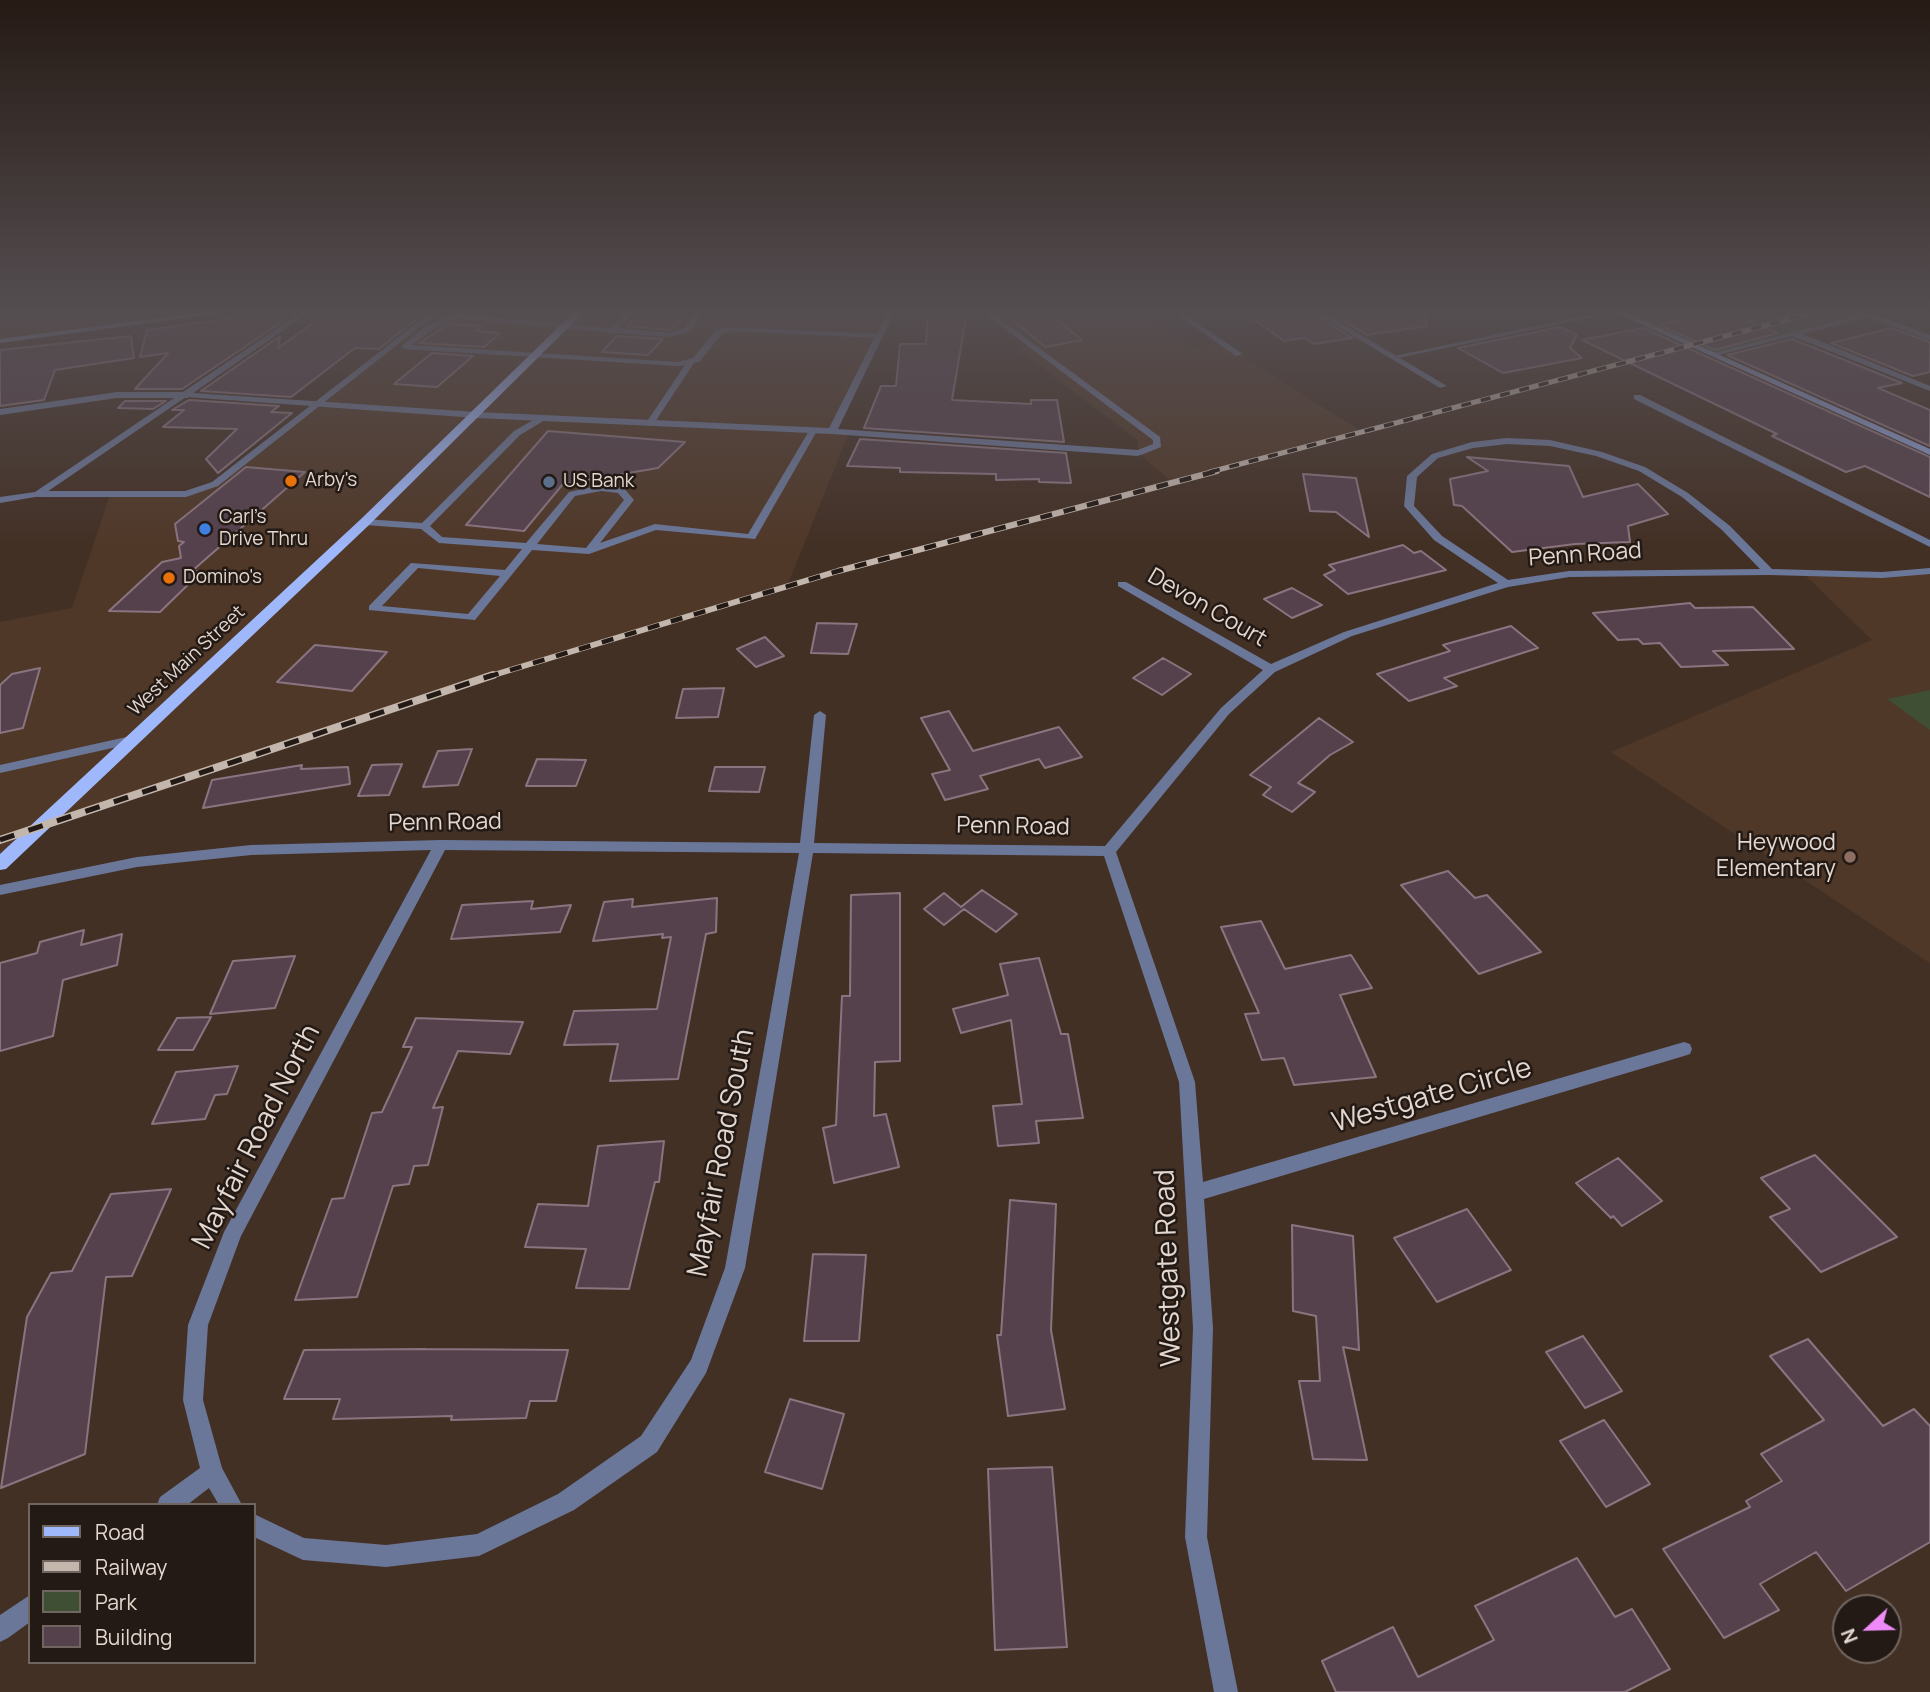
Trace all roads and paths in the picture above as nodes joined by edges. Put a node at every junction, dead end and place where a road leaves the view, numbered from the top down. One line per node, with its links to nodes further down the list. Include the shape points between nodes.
1 (194, 390): 8 (street)
2 (338, 390): 10 (street)
3 (502, 390): 12 (main road, West Main Street)
4 (672, 390): 14 (street)
5 (853, 390): 16 (street)
6 (1091, 390): 16 (street, via 1157,439 1158,445 1138,453)
7 (1793, 390): 17 (street)
8 (187, 395): 10 (street); 11 (street, via 117,395); 18 (street)
9 (1637, 397): 22 (street)
10 (323, 402): 12 (street); 18 (street, via 215,484 186,494)
11 (0, 412)
12 (477, 415): 13 (street); 20 (main road, West Main Street)
13 (542, 418): 14 (street); 21 (street, via 517,433)
14 (650, 423): 15 (street)
15 (813, 430): 16 (street); 24 (street, via 751,537 655,527)
16 (832, 431)
17 (1930, 452)
18 (38, 494): 19 (street)
19 (0, 500)
20 (365, 522): 21 (street); 32 (main road, West Main Street)
21 (424, 526): 23 (street, via 439,540)
22 (1930, 544)
23 (530, 546): 24 (street); 24 (street, via 572,494 601,488 621,490 629,500); 27 (street)
24 (589, 551)
25 (1930, 571): 26 (street, Penn Road, via 1882,575)
26 (1769, 572): 29 (street, Penn Road, via 1569,574); 29 (street, via 1726,528 1643,469 1550,443 1507,441 1435,456 1412,476 1409,506 1438,538)
27 (505, 573): 27 (street, via 471,618 373,608 415,565)
28 (1122, 584): 30 (street, Devon Court)
29 (1506, 584): 30 (street, Penn Road, via 1348,634)
30 (1271, 669): 36 (street, Penn Road, via 1225,711)
31 (820, 715): 35 (street, Mayfair Road South)
32 (131, 740): 33 (street); 37 (main road, West Main Street)
33 (0, 769)
34 (441, 845): 35 (street, Penn Road); 38 (street, Penn Road, via 239,852 138,862); 41 (street, Mayfair Road North, via 233,1232 198,1325 193,1400)
35 (807, 847): 36 (street, Penn Road); 44 (street, Mayfair Road South, via 735,1268 699,1366 649,1444 566,1502 479,1545 386,1556 303,1549)
36 (1109, 851): 40 (street, Westgate Road, via 1187,1082)
37 (0, 864)
38 (0, 890)
39 (1684, 1049): 40 (street, Westgate Circle)
40 (1195, 1193): 47 (street, Westgate Road, via 1203,1328 1196,1537)
41 (212, 1472): 42 (street); 43 (street)
42 (171, 1503)
43 (230, 1503)
44 (256, 1526)
45 (28, 1608): 46 (street)
46 (0, 1629)
47 (1226, 1692)

